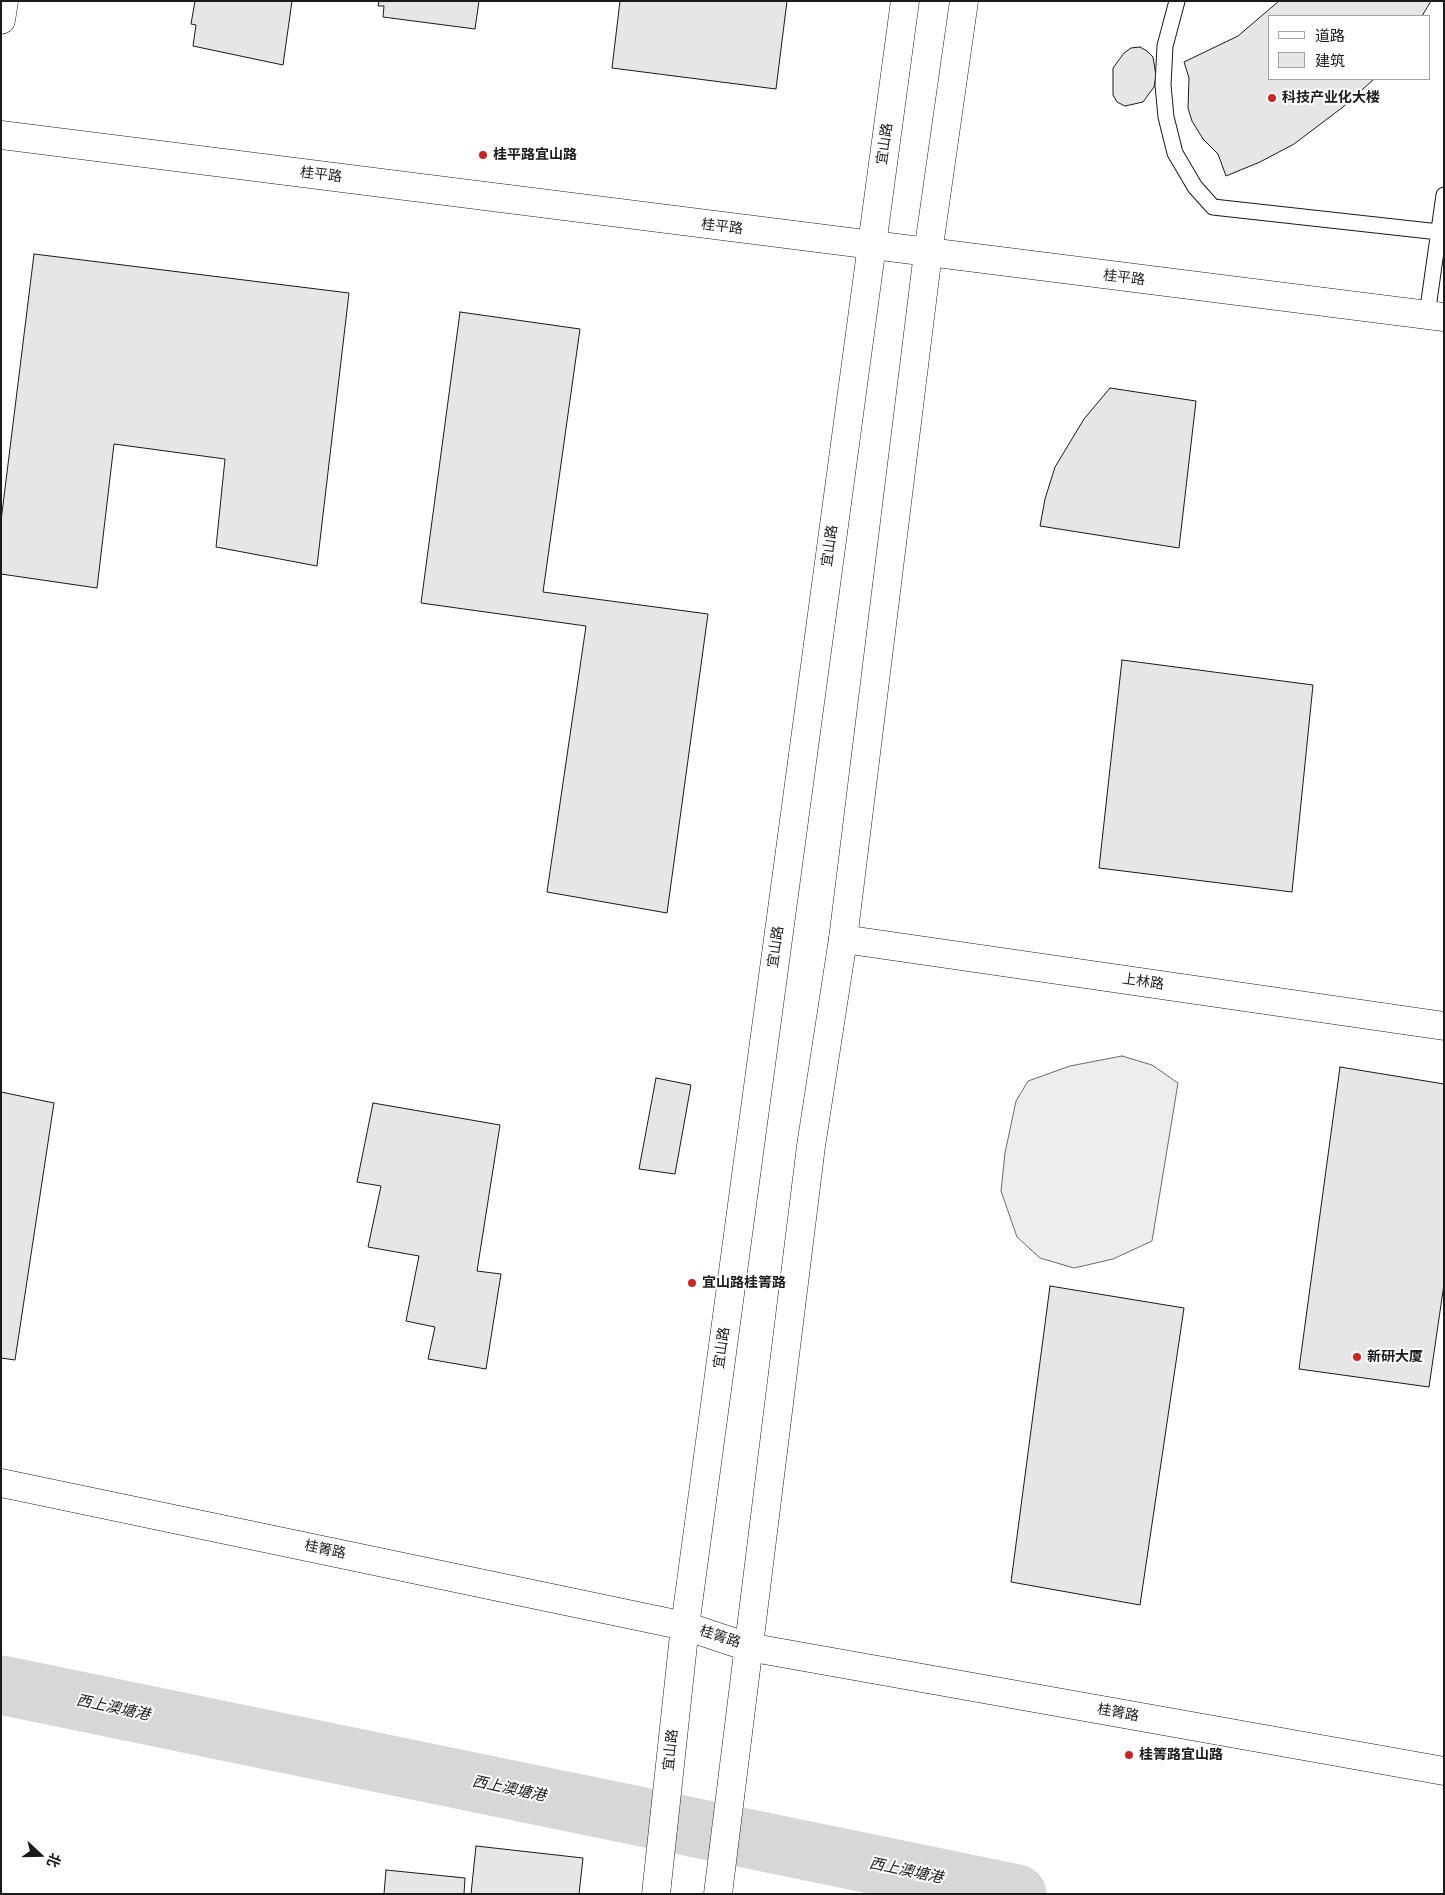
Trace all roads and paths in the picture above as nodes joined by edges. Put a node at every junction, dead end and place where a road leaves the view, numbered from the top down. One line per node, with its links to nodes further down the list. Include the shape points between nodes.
1 (4, 1): 5 (main road)
2 (905, 1): 9 (main road, 宜山路)
3 (964, 1): 10 (main road)
4 (1177, 1): 8 (lane, via 1165,46 1162,85 1166,117 1175,153 1195,187 1213,207)
5 (1, 20)
6 (1, 135): 9 (main road, 桂平路)
7 (1444, 196): 8 (lane)
8 (1439, 232): 11 (lane)
9 (871, 246): 10 (main road, 桂平路); 15 (main road, 宜山路)
10 (928, 253): 11 (main road, 桂平路); 12 (main road)
11 (1435, 316)
12 (843, 939): 13 (main road, 上林路); 16 (main road, via 811,1146)
13 (1444, 1026)
14 (1, 1483): 15 (main road, 桂箐路)
15 (685, 1626): 16 (main road, 桂箐路); 18 (main road, 宜山路)
16 (748, 1647): 17 (main road, 桂箐路); 19 (main road)
17 (1444, 1771)
18 (657, 1886)
19 (718, 1892)

